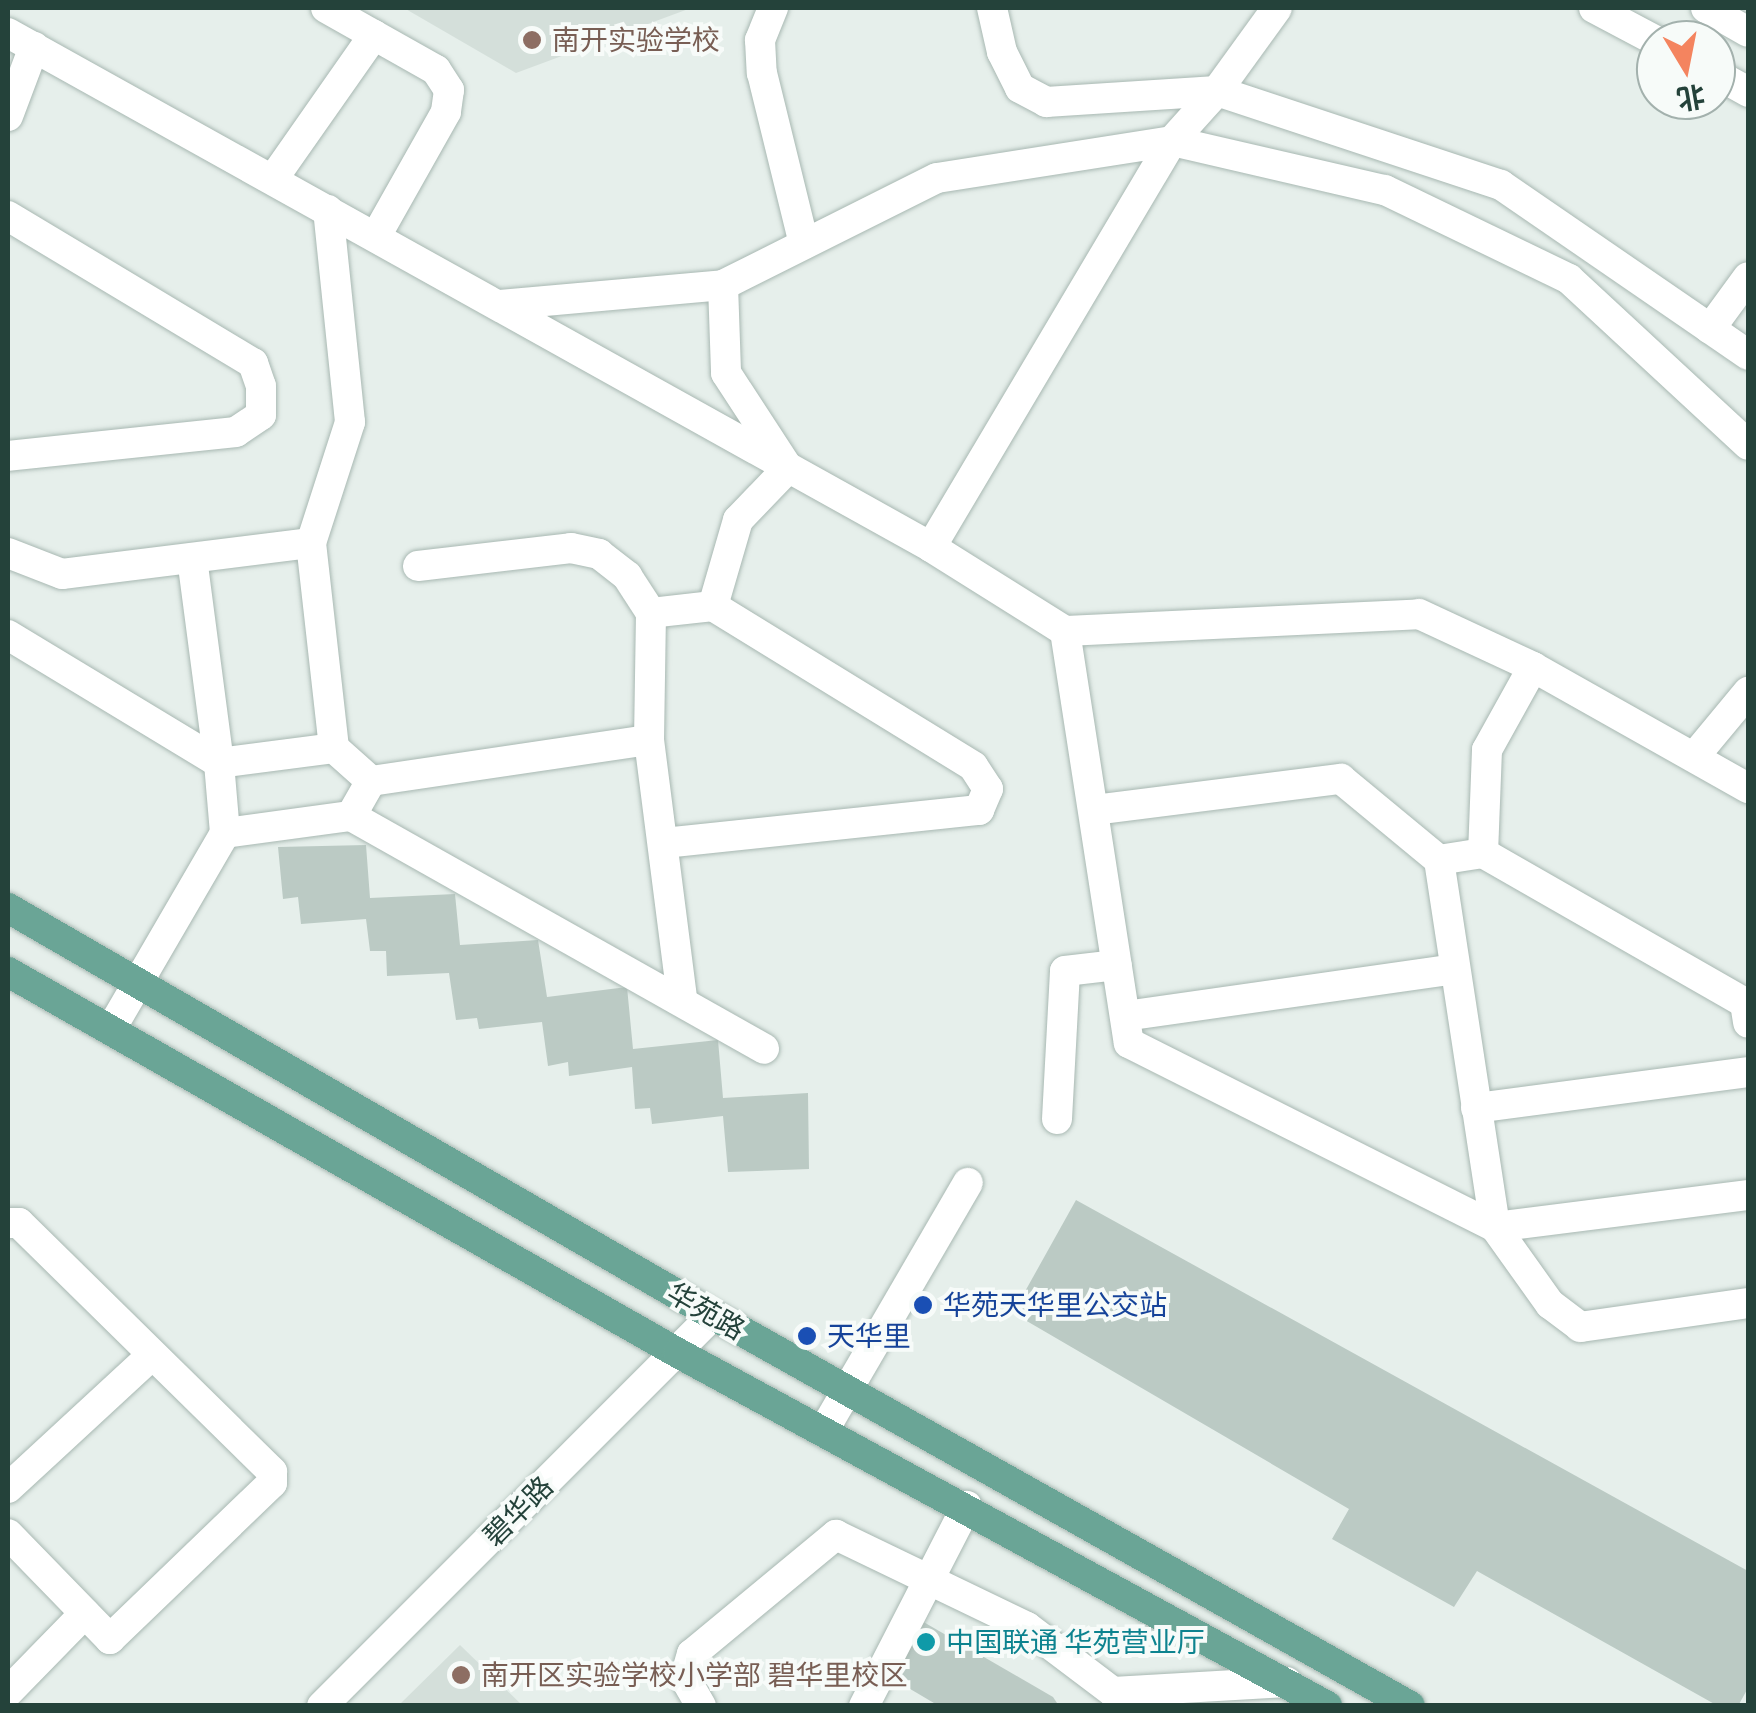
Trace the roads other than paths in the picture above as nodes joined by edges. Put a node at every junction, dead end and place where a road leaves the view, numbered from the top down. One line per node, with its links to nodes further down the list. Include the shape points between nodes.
1 (326, 8): 9 (street)
2 (773, 8): 18 (street, via 760,40 762,73)
3 (992, 8): 11 (street, via 1002,52 1020,88 1046,102)
4 (1277, 8): 11 (street)
5 (1594, 8): 7 (street)
6 (1706, 8): 8 (street)
7 (1636, 31)
8 (1748, 32)
9 (374, 35): 14 (street); 17 (street, via 436,70 449,90 446,112)
10 (21, 40): 12 (street); 14 (street)
11 (1217, 91): 13 (street); 22 (street, via 1501,185)
12 (8, 116)
13 (1172, 141): 18 (street, via 936,178); 24 (street, via 1384,190 1569,278); 28 (street)
14 (273, 180): 15 (street)
15 (328, 210): 17 (street); 27 (street, via 350,422)
16 (8, 216): 25 (street, via 254,364 261,386 260,415 236,432)
17 (376, 236): 21 (street)
18 (804, 244): 20 (street)
19 (1748, 277): 22 (street)
20 (723, 285): 21 (street); 26 (street, via 726,374)
21 (500, 306): 26 (street)
22 (1710, 329): 23 (street)
23 (1748, 355)
24 (1748, 445)
25 (8, 456)
26 (788, 468): 28 (street); 32 (street, via 738,520)
27 (311, 543): 30 (street); 39 (street)
28 (931, 546): 34 (street)
29 (8, 553): 30 (street, via 62,574)
30 (192, 558): 41 (street)
31 (418, 566): 33 (street, via 571,548 599,554 628,576)
32 (713, 606): 33 (street); 47 (street, via 973,766 988,789 979,810)
33 (651, 613): 38 (street)
34 (1065, 630): 36 (street, via 1419,614); 44 (street)
35 (8, 635): 41 (street)
36 (1533, 666): 40 (street); 48 (street, via 1487,750)
37 (1748, 692): 40 (street)
38 (649, 740): 42 (street); 47 (street)
39 (334, 748): 41 (street); 42 (street)
40 (1694, 757): 43 (street)
41 (220, 763): 46 (street)
42 (371, 780): 45 (street)
43 (1748, 788)
44 (1094, 810): 49 (street, via 1340,780); 51 (street)
45 (351, 816): 46 (street); 55 (street)
46 (225, 832): 54 (street)
47 (664, 844): 55 (street)
48 (1483, 853): 49 (street); 57 (street, via 1745,1003)
49 (1439, 860): 52 (street)
50 (8, 908): 54 (main road, 华苑路)
51 (1117, 965): 56 (street); 62 (street, via 1065,972)
52 (1454, 969): 56 (street); 61 (street)
53 (8, 972): 58 (main road, 华苑路)
54 (138, 982): 58 (street); 68 (main road, 华苑路)
55 (682, 999): 59 (street)
56 (1125, 1016): 66 (street, via 1129,1044)
57 (1748, 1023)
58 (110, 1029): 69 (main road, 华苑路)
59 (764, 1049)
60 (1748, 1072): 61 (street)
61 (1476, 1108): 66 (street)
62 (1057, 1119)
63 (968, 1183): 71 (street)
64 (1748, 1195): 66 (street)
65 (8, 1223): 70 (street, via 19,1223)
66 (1495, 1227): 67 (street, via 1550,1304 1580,1327)
67 (1748, 1302)
68 (713, 1315): 69 (street, 碧华路); 71 (main road, 华苑路)
69 (678, 1353): 72 (main road, 华苑路); 83 (street, 碧华路)
70 (152, 1355): 73 (street); 77 (street, via 272,1472 272,1483 110,1638)
71 (846, 1390): 72 (street); 78 (main road, 华苑路)
72 (824, 1430): 74 (main road, 华苑路)
73 (8, 1488)
74 (967, 1506): 76 (street); 80 (main road, 华苑路)
75 (8, 1534): 77 (street)
76 (930, 1578): 81 (street, via 1027,1626); 84 (street, via 848,1538 825,1540 692,1654 686,1678); 85 (street)
77 (85, 1613): 79 (street)
78 (1310, 1650): 80 (street)
79 (8, 1692)
80 (1306, 1695): 81 (street); 82 (main road, 华苑路)
81 (1114, 1699)
82 (1404, 1702)
83 (322, 1706)
84 (702, 1706)
85 (864, 1706)

